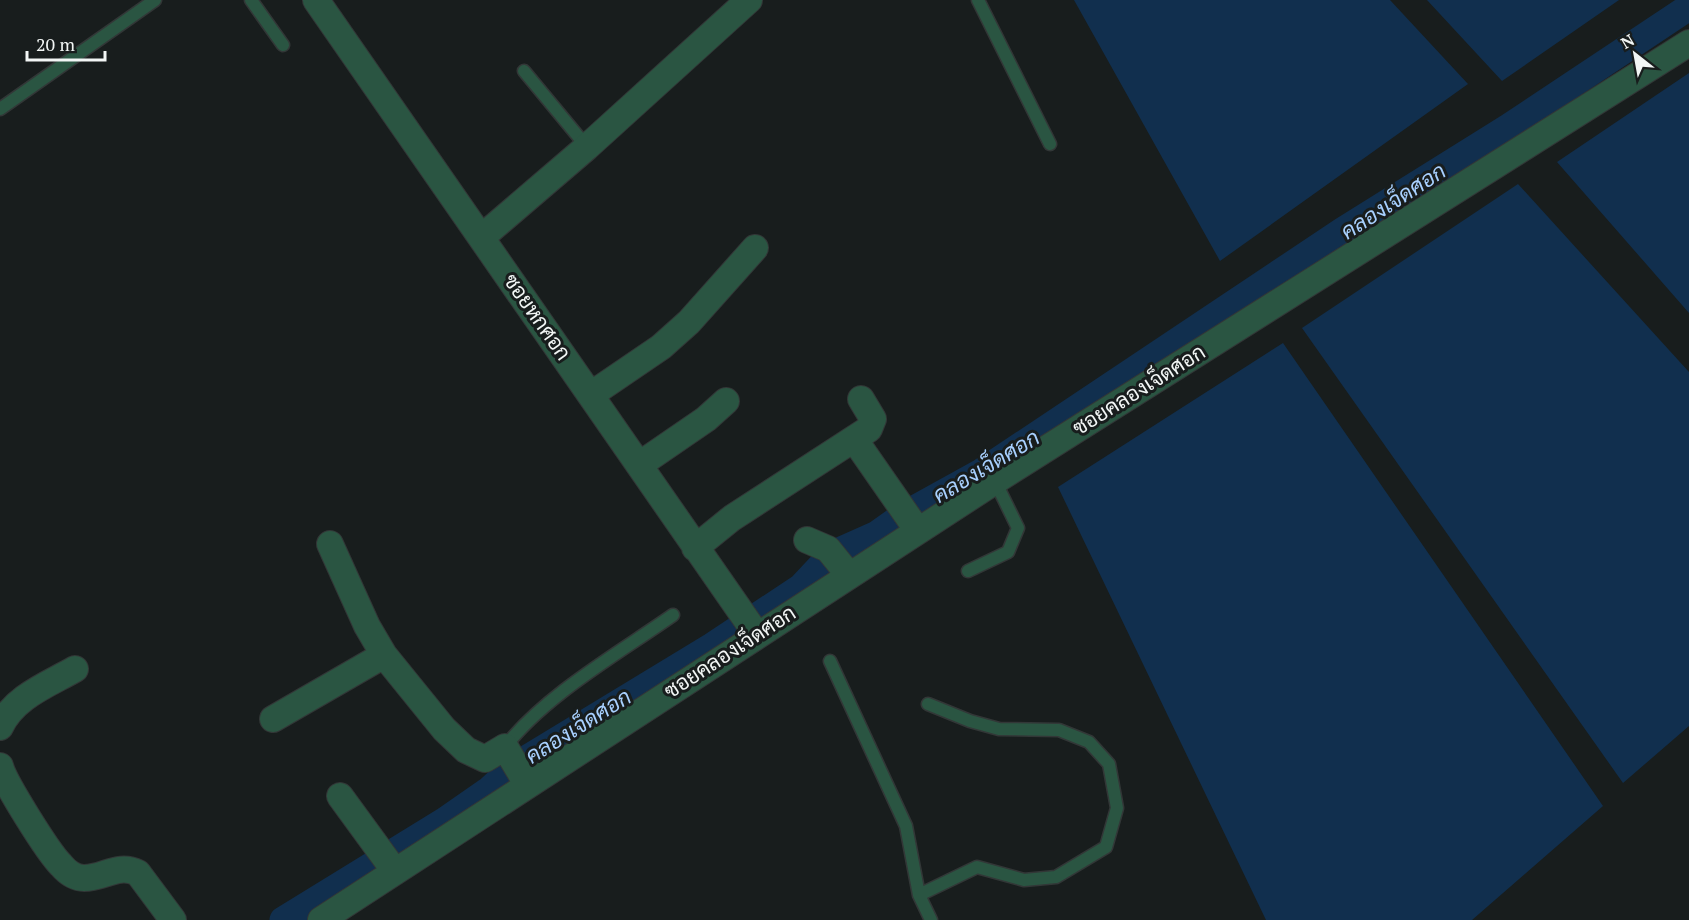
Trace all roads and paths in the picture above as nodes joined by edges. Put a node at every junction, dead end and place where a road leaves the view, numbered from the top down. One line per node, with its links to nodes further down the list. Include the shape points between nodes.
1 (155, 0): 9 (lane)
2 (251, 0): 7 (lane)
3 (316, 0): 12 (street, ซอยหกศอก)
4 (749, 0): 11 (street)
5 (978, 0): 10 (lane)
6 (1689, 43): 19 (street, ซอยคลองเจ็ดศอก)
7 (283, 45)
8 (524, 70): 11 (lane)
9 (0, 109)
10 (1050, 144)
11 (587, 147): 12 (street)
12 (482, 237): 14 (street, ซอยหกศอก)
13 (755, 248): 14 (street, via 689,322 661,347)
14 (600, 389): 18 (street, ซอยหกศอก)
15 (861, 399): 17 (street, via 873,419 869,429)
16 (726, 401): 18 (street)
17 (854, 439): 20 (street); 21 (street)
18 (647, 460): 21 (street, ซอยหกศอก)
19 (995, 481): 20 (street, ซอยคลองเจ็ดศอก); 23 (lane, via 1018,528 1008,552)
20 (908, 517): 25 (street, ซอยคลองเจ็ดศอก, via 831,557)
21 (703, 541): 25 (street, ซอยหกศอก)
22 (330, 544): 26 (street)
23 (968, 572)
24 (673, 615): 32 (lane, via 549,702 518,730)
25 (757, 635): 34 (street, ซอยคลองเจ็ดศอก)
26 (384, 655): 30 (street); 32 (street, via 466,750 485,759)
27 (830, 661): 37 (lane, via 906,826)
28 (75, 669): 31 (street, via 26,697 7,713)
29 (928, 704): 37 (lane, via 999,729 1059,730 1089,742 1109,764 1117,808 1106,847 1056,877 1024,880 977,867)
30 (273, 719)
31 (0, 727)
32 (507, 750): 34 (street)
33 (0, 766): 38 (street, via 42,839 72,876 86,878 129,868 138,873)
34 (525, 781): 36 (street, ซอยคลองเจ็ดศอก)
35 (340, 796): 36 (street)
36 (394, 870): 39 (street, ซอยคลองเจ็ดศอก)
37 (919, 895): 40 (lane)
38 (173, 920)
39 (321, 920)
40 (931, 920)

